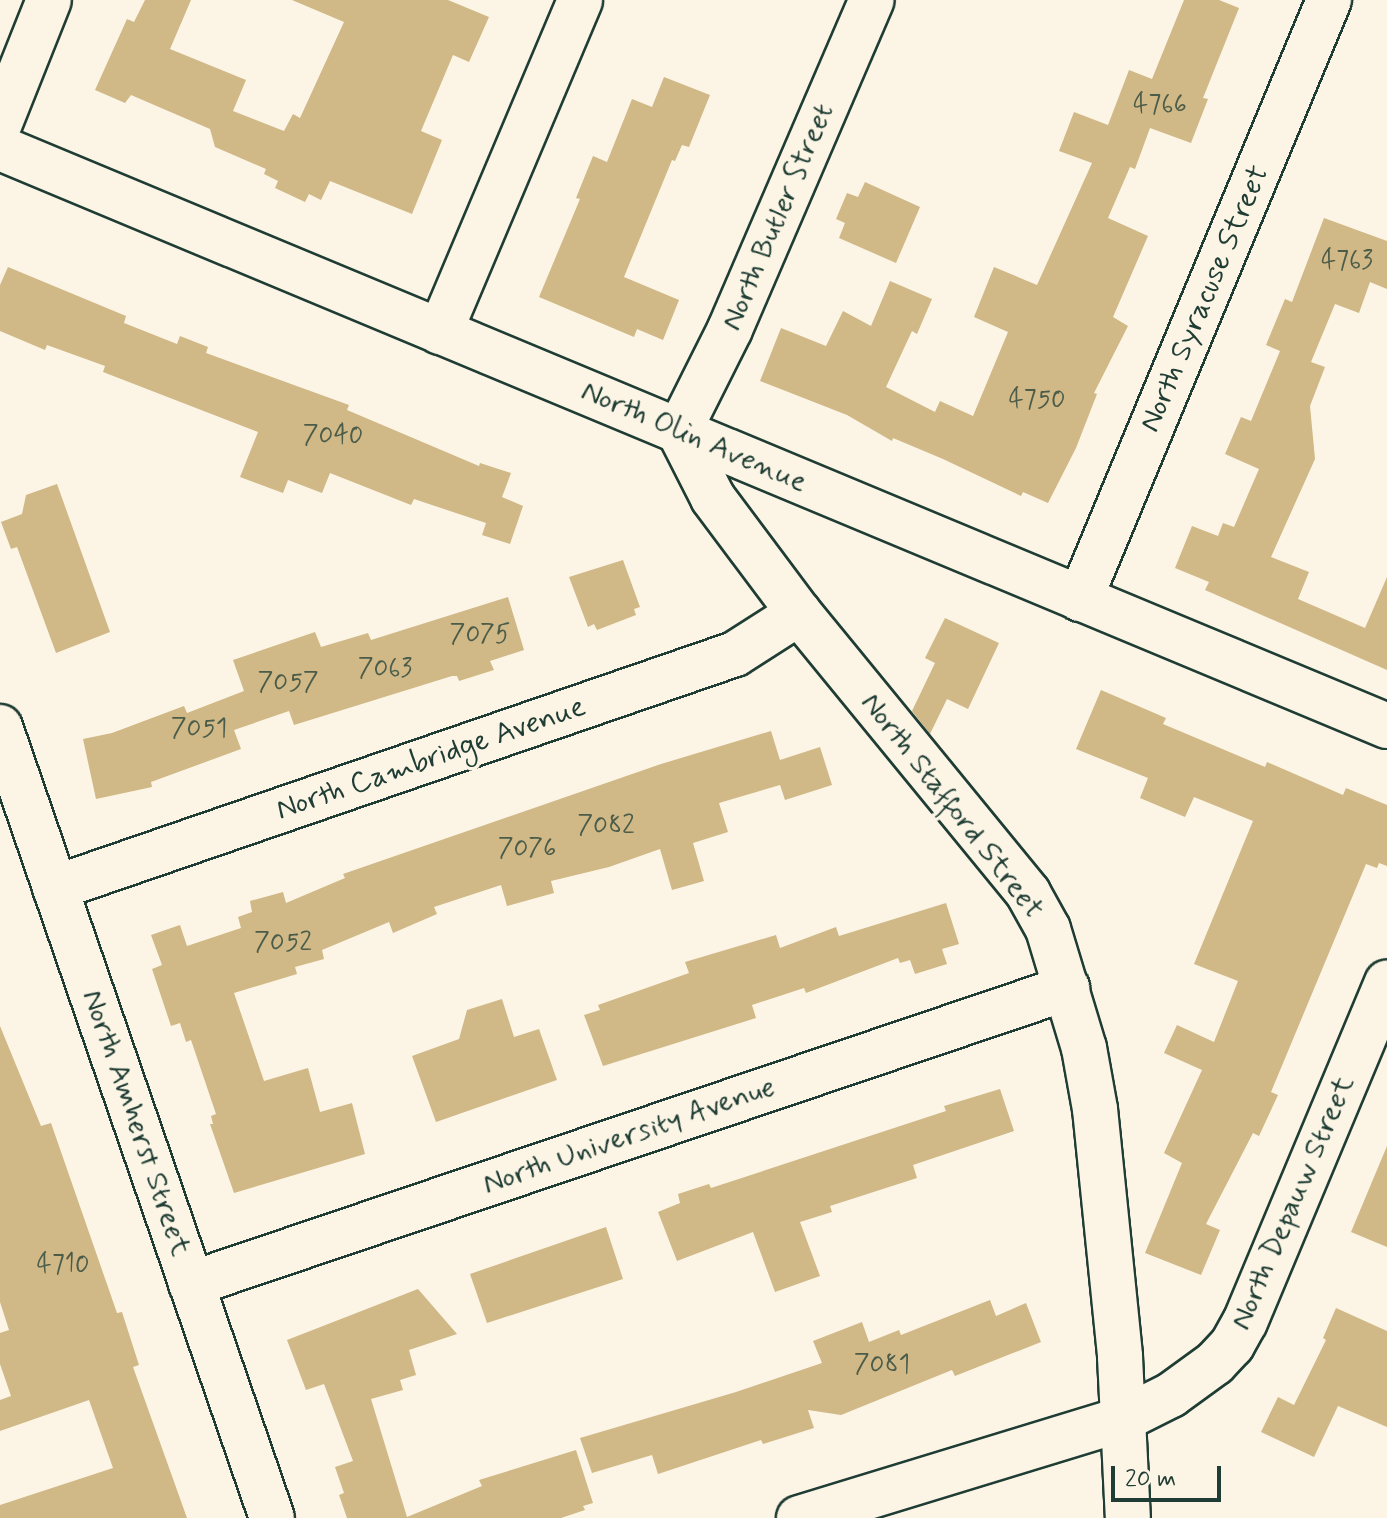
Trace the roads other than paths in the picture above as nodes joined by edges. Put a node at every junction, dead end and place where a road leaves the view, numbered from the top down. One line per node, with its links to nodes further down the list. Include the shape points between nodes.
1 (49, 0): 5 (street)
2 (580, 0): 7 (street)
3 (872, 0): 8 (street, North Butler Street, via 730,329)
4 (1329, 0): 9 (street, North Syracuse Street)
5 (0, 123)
6 (0, 148): 7 (street, North Olin Avenue)
7 (440, 332): 8 (street, North Olin Avenue)
8 (679, 431): 9 (street, North Olin Avenue); 10 (street, North Stafford Street, via 713,498)
9 (1080, 599): 11 (street, North Olin Avenue)
10 (799, 613): 13 (street, North Cambridge Avenue, via 735,654); 15 (street, North Stafford Street, via 1028,893 1048,929)
11 (1387, 726)
12 (0, 727): 13 (street, North Amherst Street)
13 (55, 888): 16 (street, North Amherst Street)
14 (1387, 982): 17 (street, North Depauw Street, via 1232,1345 1171,1395)
15 (1067, 988): 16 (street, North University Avenue); 17 (street, North Stafford Street, via 1095,1109)
16 (191, 1284): 18 (street, North Amherst Street)
17 (1123, 1419): 19 (street, North Depauw Street); 20 (street, North Stafford Street)
18 (272, 1518)
19 (799, 1518)
20 (1128, 1518)

